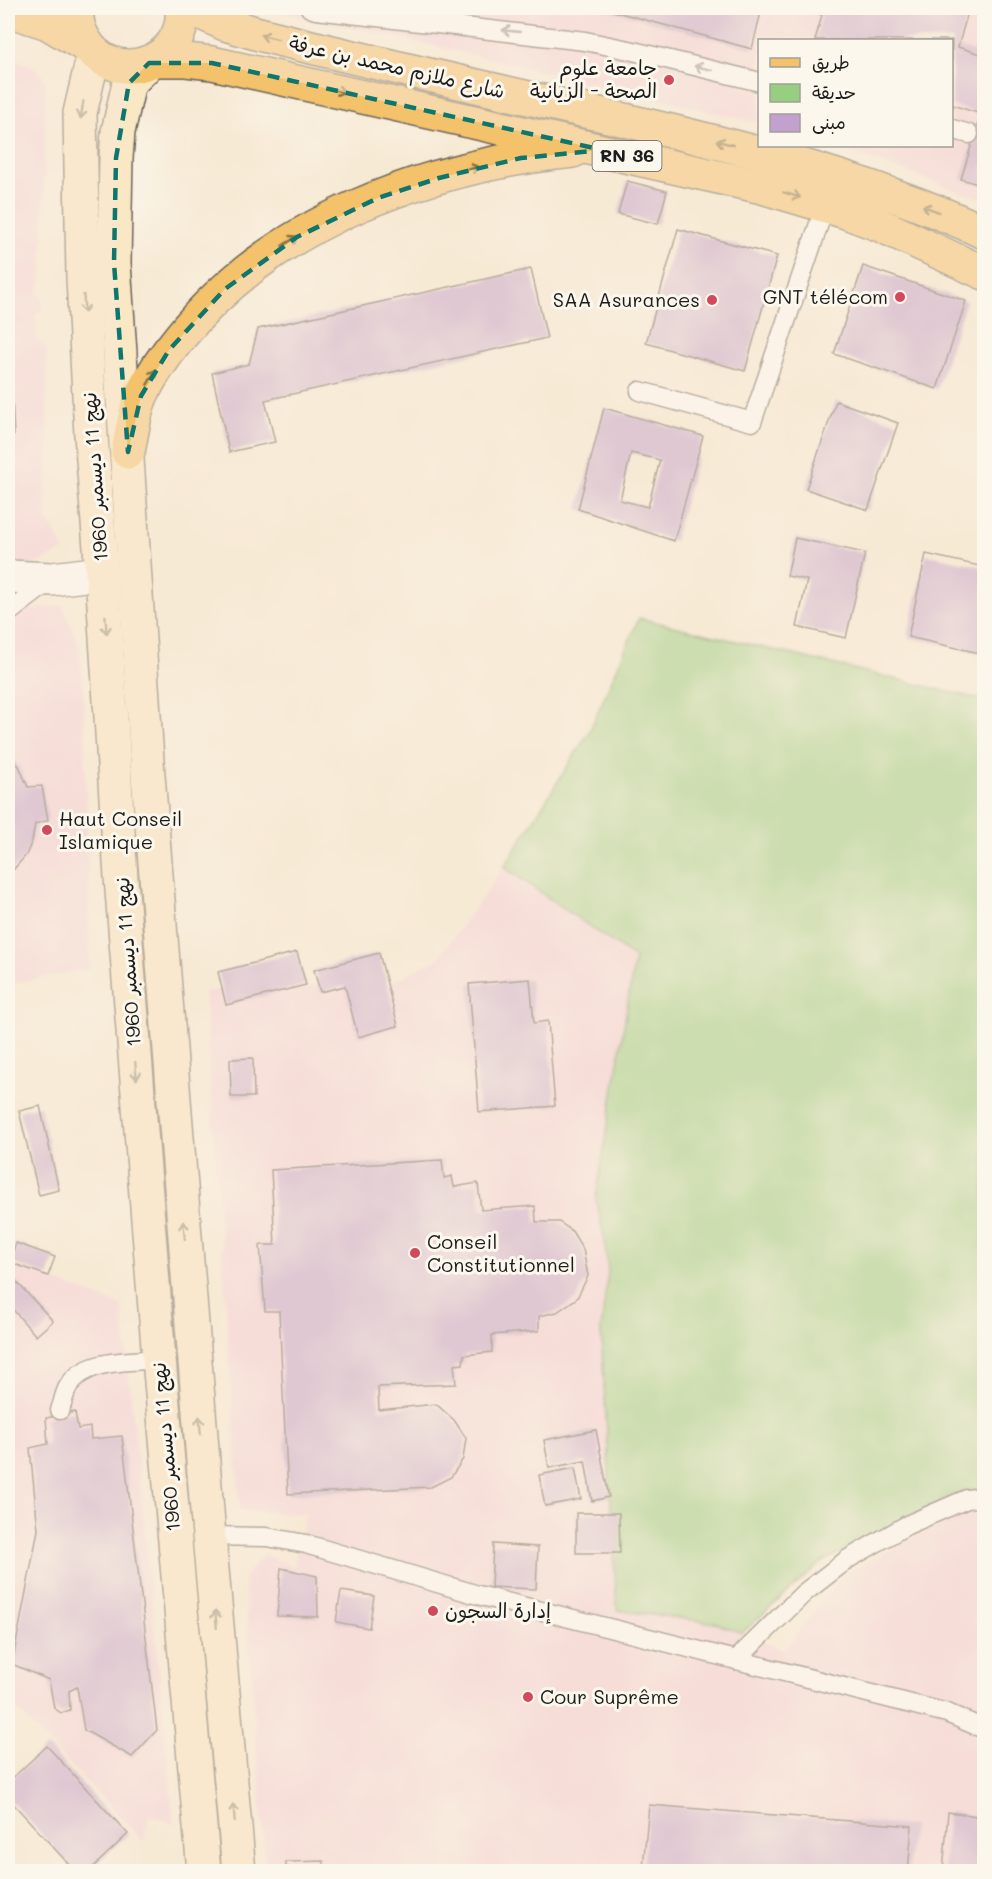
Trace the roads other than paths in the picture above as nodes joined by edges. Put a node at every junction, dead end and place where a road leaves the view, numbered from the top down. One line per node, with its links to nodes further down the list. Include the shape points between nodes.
1 (77, 8): 6 (main road, via 80,32)
2 (182, 8): 7 (main road, via 179,34 169,49)
3 (191, 8): 11 (main road, شارع ملازم محمد بن عرفة / RN 36, one-way to 3, via 876,188 753,150 259,34)
4 (310, 8): 8 (lane, one-way to 4, via 585,40)
5 (8, 10): 6 (main road, via 48,23)
6 (91, 50): 7 (main road, via 120,66); 15 (main road, نهج 11 ديسمبر 1960, one-way to 15, via 80,113 80,164 91,435)
7 (152, 62): 9 (main road, شارع ملازم محمد بن عرفة / RN 36, one-way to 9, via 186,60 258,73); 14 (main road, نهج 11 ديسمبر 1960, via 129,82 116,159 114,263)
8 (758, 82)
9 (603, 150): 10 (main road, شارع ملازم محمد بن عرفة / RN 36, one-way to 10, via 762,187); 14 (main road, one-way to 9, via 141,396 169,350 196,316 225,289 289,242 378,198 439,178 495,162)
10 (825, 206): 12 (main road, شارع ملازم محمد بن عرفة / RN 36, via 880,225); 13 (lane, via 752,422)
11 (984, 232)
12 (984, 273)
13 (640, 391)
14 (128, 452): 22 (main road, نهج 11 ديسمبر 1960, one-way to 14, via 148,775)
15 (102, 573): 17 (street); 19 (main road, نهج 11 ديسمبر 1960, one-way to 19, via 120,866)
16 (8, 578): 17 (street)
17 (52, 579): 18 (lane)
18 (8, 613)
19 (159, 1359): 20 (lane, via 98,1365 81,1373 68,1387); 25 (main road, نهج 11 ديسمبر 1960)
20 (60, 1410)
21 (984, 1497): 23 (lane, via 968,1499 907,1525 848,1559 804,1593)
22 (209, 1536): 23 (lane, via 267,1537 306,1544 477,1596); 26 (main road, نهج 11 ديسمبر 1960, one-way to 22)
23 (736, 1660): 24 (lane, via 947,1713)
24 (984, 1729)
25 (204, 1872)
26 (239, 1872)

